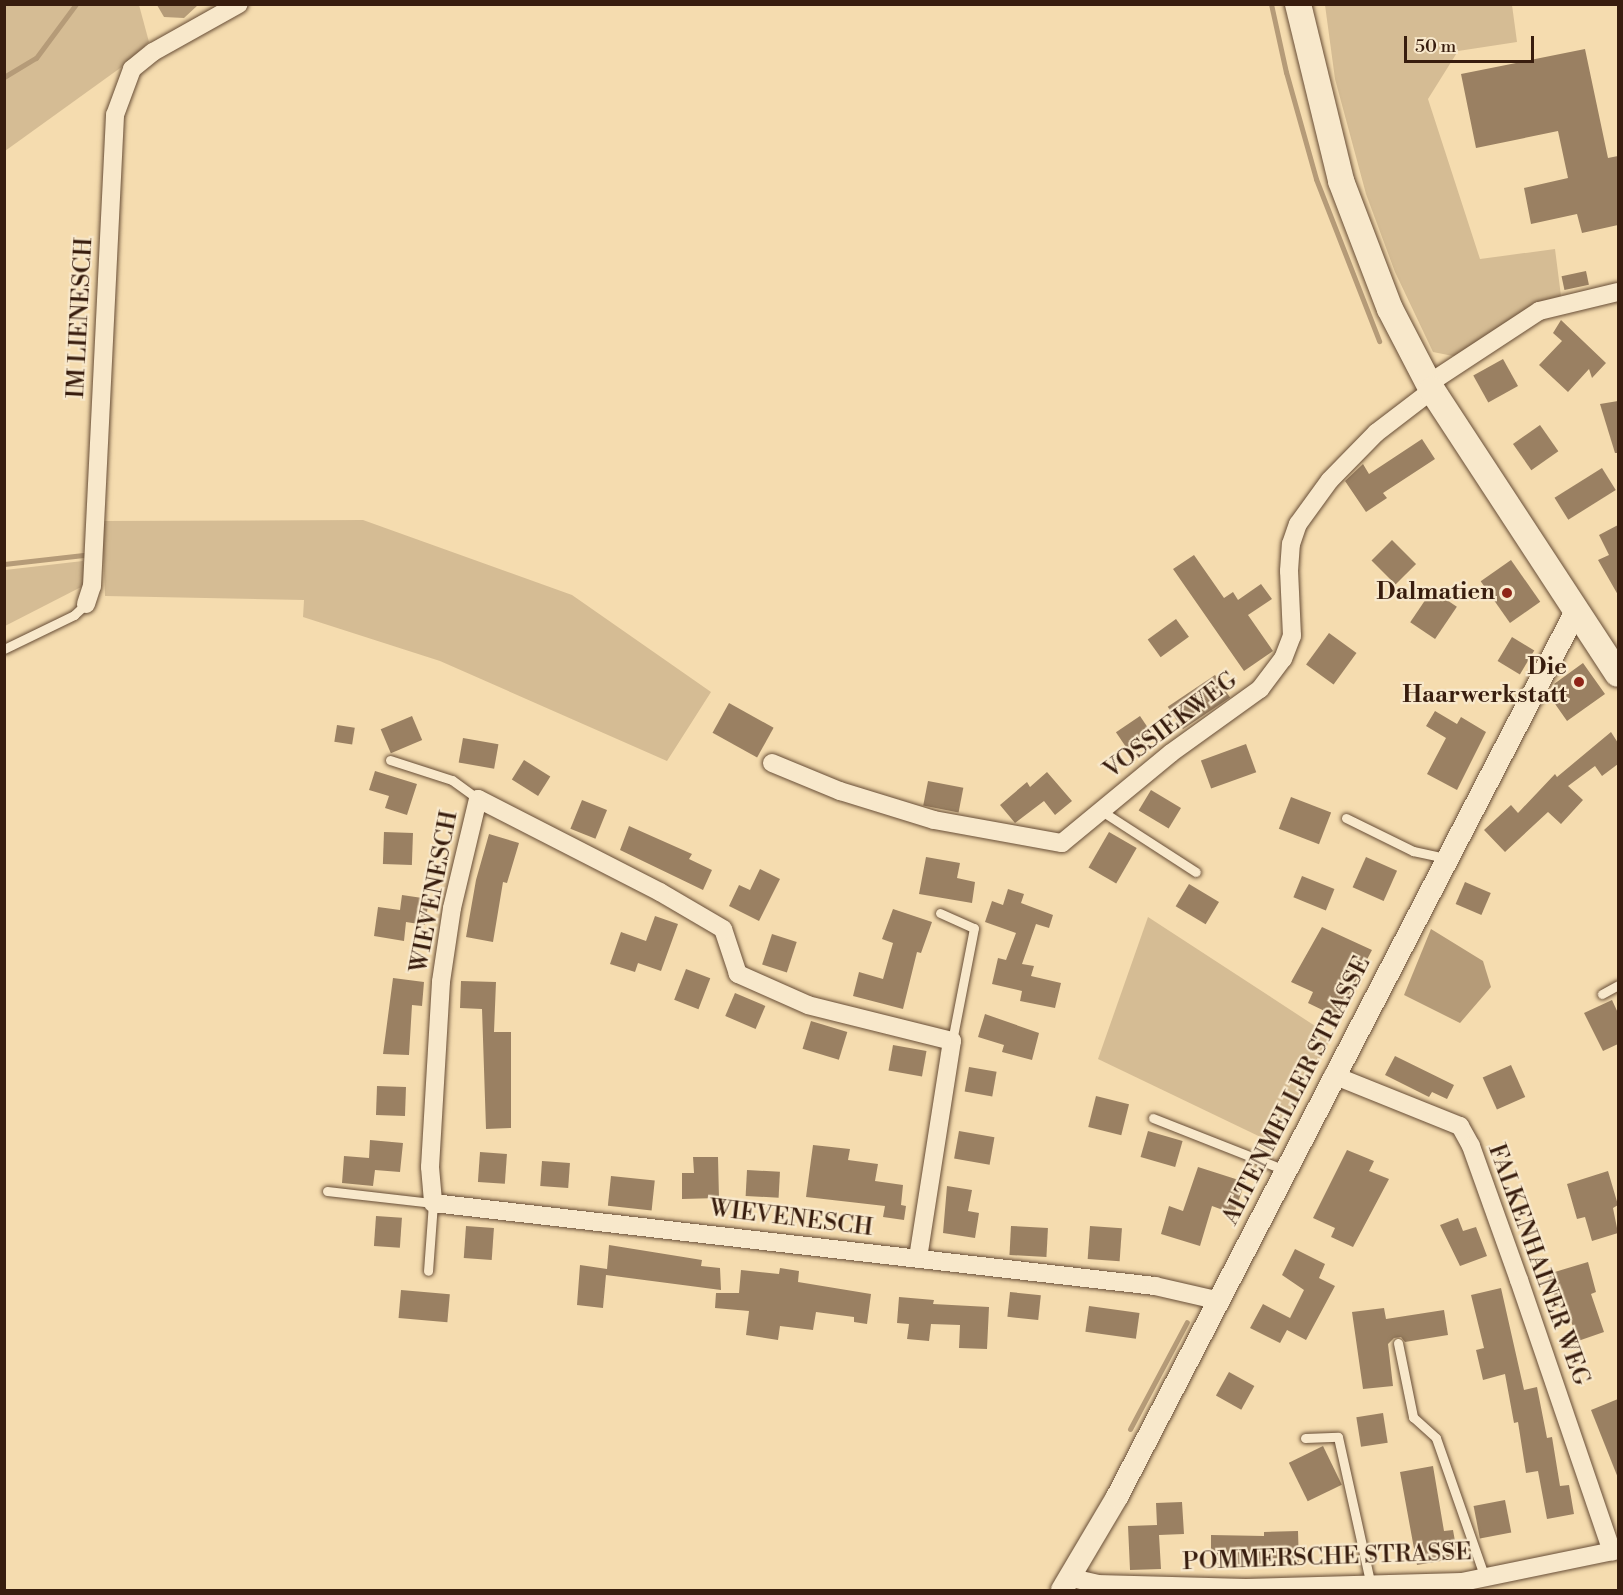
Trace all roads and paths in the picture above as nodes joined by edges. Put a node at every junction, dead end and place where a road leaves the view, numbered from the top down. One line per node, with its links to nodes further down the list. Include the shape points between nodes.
1 (239, 4): 5 (street, IM LIENESCH, via 153,52 132,69 115,115 92,586)
2 (1298, 4): 4 (main road, via 1329,143 1354,222 1390,309)
3 (1618, 292): 4 (street, VOSSIEKWEG, via 1539,311)
4 (1430, 387): 6 (main road); 12 (street, VOSSIEKWEG, via 1376,433 1330,480 1298,524 1291,544 1289,571 1292,636 1283,659 1260,689)
5 (86, 604): 7 (lane, IM LIENESCH, via 68,619)
6 (1575, 613): 8 (main road); 14 (street, ALTENMELLER STRASSE)
7 (4, 649)
8 (1618, 674)
9 (390, 760): 11 (lane, via 452,780)
10 (772, 763): 12 (street, VOSSIEKWEG, via 840,791 934,820 1062,843)
11 (478, 799): 19 (street, WIEVENESCH, via 660,892 723,929 738,974 808,1005); 24 (street, WIEVENESCH, via 452,908 441,982 430,1167)
12 (1100, 810): 15 (lane)
13 (1346, 818): 14 (lane, via 1413,851)
14 (1447, 858): 20 (street, ALTENMELLER STRASSE)
15 (1196, 872)
16 (940, 913): 19 (lane, via 974,928)
17 (1618, 985): 18 (lane)
18 (1602, 994)
19 (952, 1041): 25 (street)
20 (1333, 1075): 22 (street, ALTENMELLER STRASSE); 30 (street, FALKENHAINER WEG, via 1460,1126 1471,1146)
21 (1153, 1118): 22 (lane)
22 (1287, 1171): 27 (street, ALTENMELLER STRASSE)
23 (327, 1191): 24 (lane)
24 (434, 1203): 25 (street, WIEVENESCH); 26 (lane)
25 (918, 1258): 27 (street, WIEVENESCH, via 1178,1289)
26 (428, 1271)
27 (1220, 1301): 32 (street, ALTENMELLER STRASSE)
28 (1398, 1343): 31 (lane, via 1413,1417 1436,1438)
29 (1305, 1438): 33 (lane, via 1338,1437)
30 (1615, 1551): 31 (street, POMMERSCHE STRASSE)
31 (1485, 1578): 33 (street, POMMERSCHE STRASSE)
32 (1067, 1584): 33 (street, POMMERSCHE STRASSE)
33 (1371, 1586)

